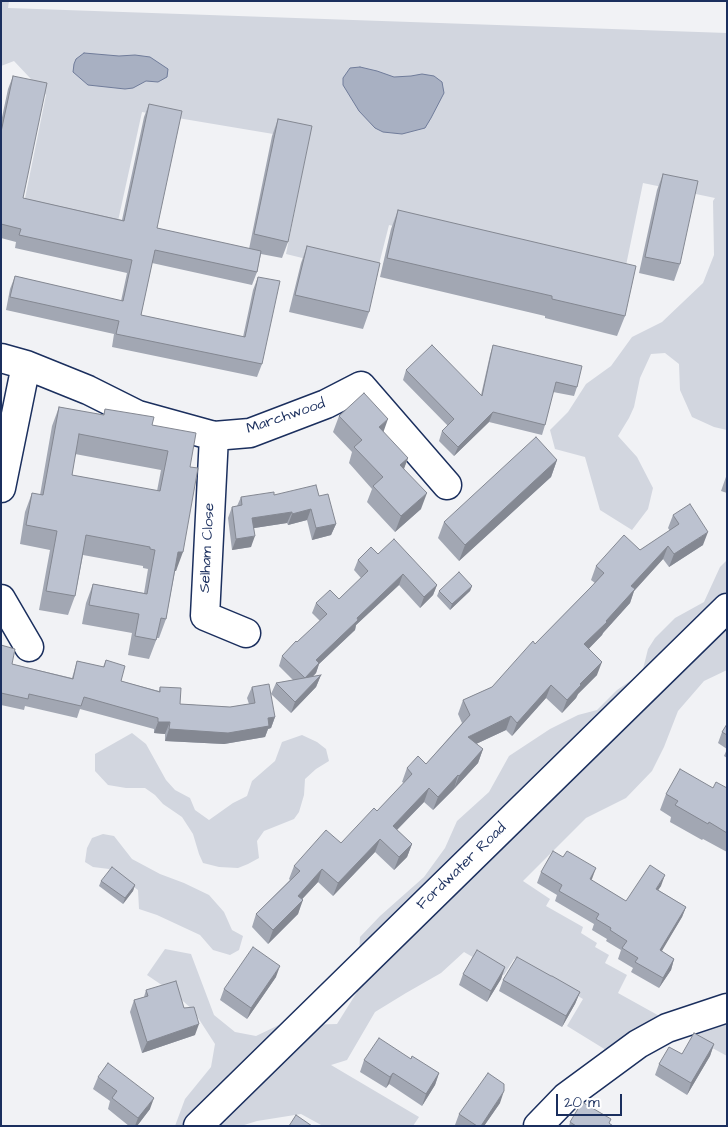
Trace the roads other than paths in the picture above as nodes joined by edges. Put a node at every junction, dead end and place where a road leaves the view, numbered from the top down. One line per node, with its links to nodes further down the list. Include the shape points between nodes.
1 (14, 362): 2 (street, Marchwood, via 88,390 138,416); 4 (street)
2 (214, 436): 3 (street, Marchwood, via 250,432 326,404 361,386); 7 (street, Selham Close, via 205,616)
3 (447, 485)
4 (1, 488)
5 (1, 599): 8 (street)
6 (727, 608): 10 (street, Fordwater Road)
7 (246, 633)
8 (29, 647)
9 (727, 1008): 11 (street, via 667,1028 638,1044 566,1097)
10 (198, 1126)
11 (538, 1126)

